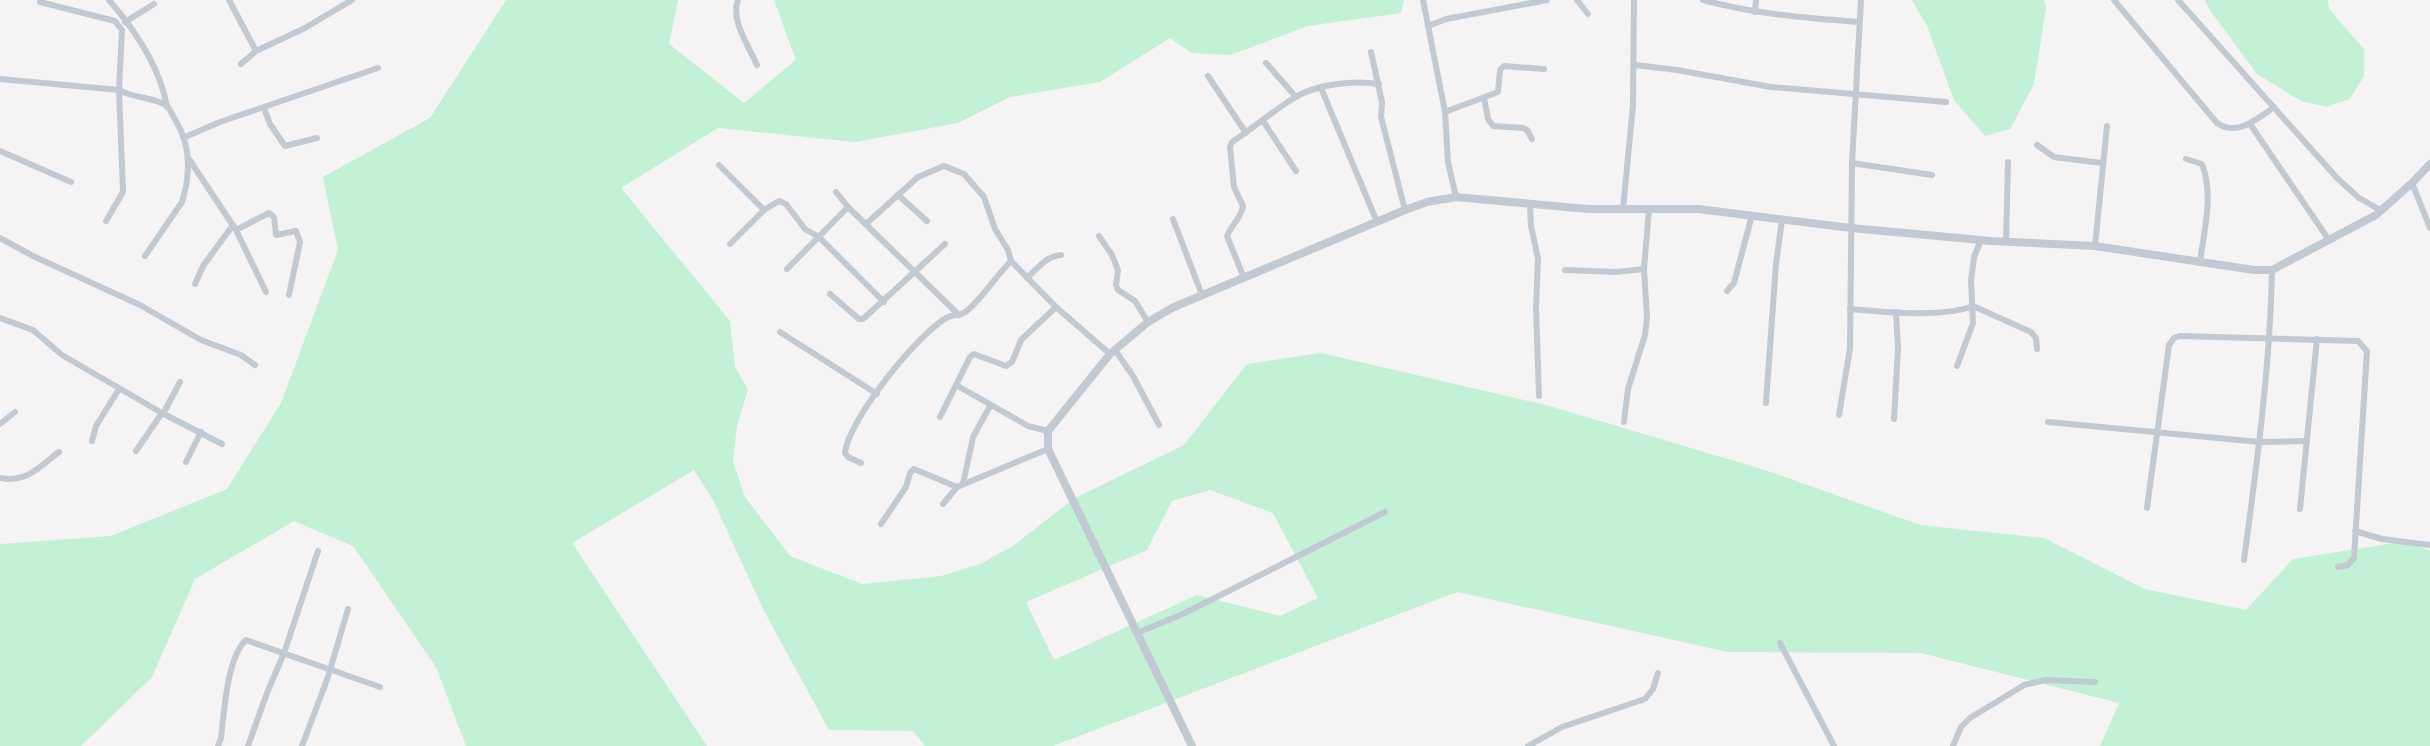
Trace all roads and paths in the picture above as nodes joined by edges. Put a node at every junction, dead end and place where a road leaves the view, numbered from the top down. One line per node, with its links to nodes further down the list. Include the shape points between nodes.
1 (108, 0): 21 (street)
2 (229, 0): 23 (street)
3 (352, 0): 23 (street)
4 (738, 0): 27 (street, via 736,17)
5 (1423, 0): 22 (street)
6 (1487, 0): 17 (street)
7 (1547, 0): 17 (street)
8 (1577, 0): 19 (street)
9 (1634, 0): 28 (street)
10 (1703, 0): 18 (street)
11 (1756, 0): 18 (street)
12 (1861, 0): 20 (street)
13 (2114, 0): 45 (street, via 2217,123 2232,129)
14 (2178, 0): 42 (street)
15 (40, 2): 21 (street)
16 (154, 4): 21 (street)
17 (1487, 11): 22 (street)
18 (1755, 12): 20 (street)
19 (1588, 14)
20 (1859, 22): 36 (street)
21 (123, 23): 35 (street); 40 (street, via 147,52)
22 (1428, 26): 43 (street)
23 (256, 51): 26 (street)
24 (1371, 52): 33 (street)
25 (1266, 63): 37 (street)
26 (241, 64)
27 (757, 65)
28 (1635, 65): 36 (street); 69 (street)
29 (379, 68): 41 (street)
30 (1544, 69): 38 (street, via 1504,66 1498,92)
31 (1208, 76): 47 (street)
32 (0, 79): 35 (street)
33 (1379, 84): 34 (street, via 1358,82); 72 (street, via 1381,117)
34 (1321, 89): 37 (street); 79 (street)
35 (119, 90): 40 (street); 77 (street, via 123,192)
36 (1854, 95): 39 (street); 56 (street)
37 (1296, 97): 44 (street)
38 (1484, 98): 43 (street); 50 (street, via 1489,123 1523,128)
39 (1946, 102)
40 (167, 107): 48 (street)
41 (264, 107): 48 (street); 49 (street, via 285,146)
42 (2274, 107): 45 (street); 73 (street, via 2337,178)
43 (1444, 112): 66 (street)
44 (1263, 121): 47 (street); 60 (street)
45 (2250, 124): 88 (street)
46 (2107, 125): 57 (street)
47 (1246, 133): 103 (street, via 1230,147 1234,187 1243,206 1227,236)
48 (185, 137): 53 (street)
49 (317, 138)
50 (1532, 139)
51 (2038, 145): 57 (street, via 2054,157)
52 (0, 151): 62 (street)
53 (189, 159): 81 (street); 94 (street, via 182,202)
54 (2186, 159): 96 (street, via 2202,164 2205,172 2208,206)
55 (2008, 162): 89 (street)
56 (1852, 163): 61 (street); 82 (street)
57 (2102, 163): 92 (street)
58 (2430, 163): 63 (street)
59 (719, 165): 71 (street)
60 (1296, 170)
61 (1932, 174)
62 (71, 182)
63 (2413, 183): 73 (street); 83 (street)
64 (836, 192): 68 (street)
65 (898, 195): 78 (street); 80 (street); 95 (street, via 918,177 944,166 964,174 984,197)
66 (1456, 197): 67 (street); 72 (street)
67 (1530, 205): 69 (street); 129 (street, via 1538,259)
68 (848, 207): 80 (street); 85 (street)
69 (1623, 209): 70 (street)
70 (1649, 209): 74 (street); 97 (street)
71 (764, 210): 85 (street, via 779,201 786,204 805,229); 90 (street)
72 (1405, 210): 79 (street)
73 (2382, 211): 88 (street)
74 (1752, 215): 76 (street); 105 (street, via 1734,283)
75 (1173, 219): 109 (street)
76 (1782, 220): 82 (street); 130 (street)
77 (106, 221)
78 (927, 221)
79 (1377, 222): 103 (street)
80 (866, 224): 101 (street)
81 (234, 228): 104 (street, via 203,266); 106 (street); 108 (street, via 268,213 274,217 276,235 296,231 300,242)
82 (1851, 228): 87 (street); 113 (street)
83 (2430, 228)
84 (1099, 236): 117 (street, via 1118,270 1118,290 1135,301)
85 (819, 237): 98 (street); 110 (street)
86 (0, 238): 123 (street)
87 (1981, 240): 89 (street); 111 (street, via 1971,281)
88 (2329, 240): 100 (street)
89 (2006, 241): 92 (street)
90 (730, 244)
91 (945, 244): 101 (street)
92 (2095, 246): 96 (street)
93 (1061, 255): 102 (street, via 1052,255)
94 (145, 256)
95 (1011, 261): 102 (street); 115 (street, via 967,312)
96 (2200, 262): 100 (street)
97 (1644, 268): 99 (street); 137 (street, via 1645,335 1628,389)
98 (787, 269)
99 (1565, 270)
100 (2272, 270): 119 (street)
101 (915, 273): 110 (street); 115 (street)
102 (1027, 278): 112 (street)
103 (1244, 278): 109 (street)
104 (195, 284)
105 (1727, 291)
106 (266, 292)
107 (830, 294): 110 (street, via 859,318)
108 (289, 295)
109 (1202, 296): 117 (street)
110 (884, 302)
111 (1973, 306): 114 (street, via 1956,312); 121 (street, via 2031,332); 124 (street, via 1973,323)
112 (1056, 307): 122 (street); 126 (street, via 1021,340 1012,362 1006,366 974,354)
113 (1850, 309): 114 (street); 134 (street, via 1850,348)
114 (1896, 312): 136 (street)
115 (959, 315): 128 (street, via 949,317 916,344)
116 (0, 318): 127 (street, via 33,331 62,355)
117 (1148, 322): 122 (street)
118 (780, 332): 128 (street)
119 (2270, 337): 120 (street); 142 (street, via 2174,338 2165,369); 146 (street)
120 (2316, 339): 145 (street); 160 (street, via 2358,341 2367,351)
121 (2037, 349)
122 (1112, 352): 140 (street, via 1133,376); 141 (street)
123 (256, 365)
124 (1957, 366)
125 (180, 383): 133 (street)
126 (956, 385): 131 (street); 135 (street)
127 (119, 389): 133 (street); 144 (street)
128 (877, 394): 152 (street, via 845,448 848,457)
129 (1539, 396)
130 (1766, 403)
131 (990, 406): 141 (street); 154 (street, via 973,437)
132 (15, 412): 139 (street)
133 (162, 413): 143 (street); 149 (street)
134 (1839, 415)
135 (940, 417)
136 (1894, 419)
137 (1624, 422)
138 (2048, 422): 142 (street)
139 (0, 424)
140 (1159, 425)
141 (1048, 431): 148 (street)
142 (2159, 431): 146 (street); 156 (street)
143 (201, 432): 147 (street); 151 (street)
144 (92, 441)
145 (2307, 441): 146 (street); 157 (street)
146 (2260, 443): 163 (street)
147 (222, 444)
148 (1048, 449): 154 (street); 166 (street)
149 (136, 451)
150 (59, 452): 153 (street, via 24,478)
151 (186, 463)
152 (861, 463)
153 (0, 478)
154 (960, 486): 155 (street); 159 (street, via 914,469)
155 (943, 504)
156 (2147, 508)
157 (2300, 509)
158 (1385, 512): 166 (street)
159 (881, 524)
160 (2355, 531): 161 (street); 164 (street, via 2352,562)
161 (2430, 545)
162 (318, 551): 168 (street)
163 (2244, 560)
164 (2338, 567)
165 (348, 609): 169 (street)
166 (1138, 633): 176 (street)
167 (1780, 643): 178 (street)
168 (284, 653): 169 (street); 173 (street, via 246,640 240,645); 174 (street)
169 (330, 670): 172 (street); 175 (street)
170 (1658, 673): 177 (street, via 1654,689 1645,699 1562,727)
171 (2095, 682): 179 (street, via 2045,680 2024,685 1970,718)
172 (380, 687)
173 (218, 746)
174 (248, 746)
175 (302, 746)
176 (1192, 746)
177 (1528, 746)
178 (1834, 746)
179 (1953, 746)

